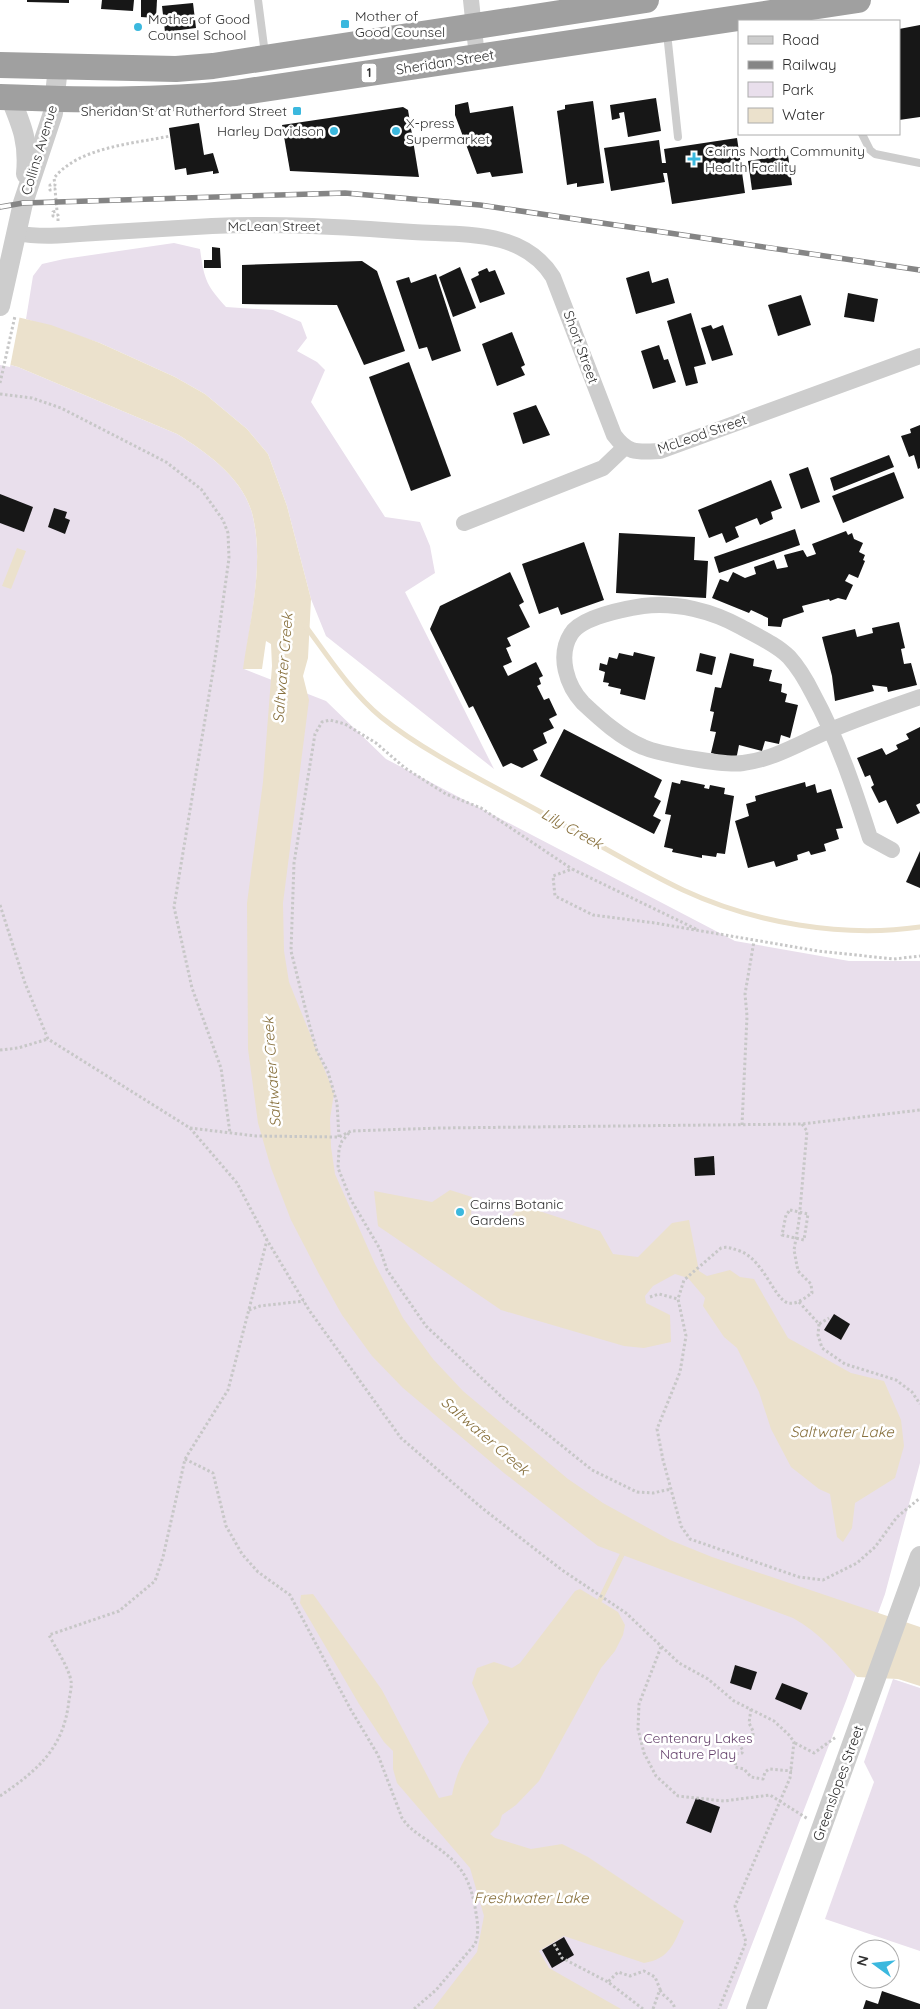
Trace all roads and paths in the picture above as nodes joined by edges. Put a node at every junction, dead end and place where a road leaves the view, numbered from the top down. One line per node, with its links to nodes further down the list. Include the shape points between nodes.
1 (258, 0): 8 (lane)
2 (472, 0): 5 (street)
3 (646, 0): 5 (highway, 1)
4 (858, 0): 6 (highway, Sheridan Street / 1)
5 (472, 28): 7 (street); 8 (highway, 1)
6 (667, 29): 7 (highway, Sheridan Street / 1); 15 (lane)
7 (477, 57): 12 (highway, Sheridan Street / 1, via 199,97)
8 (266, 58): 10 (highway, 1, via 188,69)
9 (0, 65): 10 (highway, 1)
10 (58, 67): 12 (street, Collins Avenue)
11 (5, 97): 12 (highway, Sheridan Street / 1); 17 (street, Collins Avenue, via 27,141)
12 (55, 99): 17 (street, Collins Avenue, via 49,130)
13 (862, 135): 16 (lane, via 875,154)
14 (170, 136): 18 (path, via 99,152 68,164 54,178 55,185 50,185 50,190 55,189 57,211 53,216 58,215)
15 (678, 137)
16 (920, 163)
17 (23, 203): 19 (street, Collins Avenue)
18 (58, 224)
19 (16, 233): 20 (street, McLean Street, via 32,236 304,224 502,240); 21 (street, Collins Avenue)
20 (530, 251): 25 (street, Short Street, via 553,277 614,435)
21 (7, 300): 23 (path)
22 (920, 356): 25 (street, McLeod Street, via 660,451 635,452)
23 (0, 383)
24 (0, 394): 42 (path, via 32,398 61,408 166,462 201,489 223,520 228,533 229,558 216,659 174,907 192,988 221,1068)
25 (625, 447): 26 (street, via 603,468)
26 (464, 523)
27 (920, 697): 28 (street)
28 (832, 730): 28 (street, via 790,658 728,619 701,611 654,605 607,614 584,623 571,633 565,648 565,670 575,694 602,721 643,748 742,764 793,748); 29 (street, via 870,838)
29 (892, 850)
30 (572, 869): 32 (path); 32 (path, via 553,876 555,896 593,915); 43 (path, via 481,808 446,794 405,768 376,743 345,724 330,720 322,722 315,734 294,863 291,951 317,1051 328,1072 337,1103)
31 (0, 905): 35 (path)
32 (696, 929): 33 (path)
33 (754, 941): 34 (path, via 894,959); 39 (path, via 745,994)
34 (920, 956)
35 (48, 1039): 36 (path); 40 (path)
36 (0, 1050)
37 (920, 1110): 38 (path)
38 (802, 1124): 39 (path); 44 (path, via 807,1131)
39 (742, 1125): 41 (path)
40 (190, 1128): 42 (path); 46 (path, via 237,1183)
41 (351, 1131): 43 (path); 56 (path, via 342,1141 338,1168 351,1200 380,1249 387,1270 426,1326 505,1400 592,1470 637,1492)
42 (230, 1133): 43 (path)
43 (339, 1137)
44 (800, 1212): 45 (path); 45 (path, via 808,1214 804,1240); 45 (path, via 790,1210 786,1215 782,1235)
45 (796, 1239): 50 (path, via 794,1250 798,1271 811,1284 812,1293)
46 (267, 1240): 49 (path); 51 (path)
47 (650, 1297): 48 (path, via 659,1294)
48 (678, 1299): 50 (path, via 684,1280 727,1246 750,1255 783,1301 790,1304); 56 (path, via 686,1336 680,1372 657,1429)
49 (304, 1301): 51 (path); 59 (path, via 401,1438 482,1508 584,1586 626,1613)
50 (799, 1302): 53 (path)
51 (248, 1310): 55 (path, via 228,1390)
52 (829, 1318): 53 (path)
53 (819, 1324): 54 (path, via 822,1348 844,1364 896,1380 912,1392)
54 (920, 1404)
55 (185, 1459): 64 (path, via 155,1581 120,1612 49,1635 71,1680 61,1735 50,1754 30,1776); 70 (path, via 213,1474 226,1526 242,1554 258,1572 290,1595 350,1710 378,1755 408,1827 454,1859 464,1872 472,1893 478,1936 475,1944 436,1990)
56 (670, 1489): 57 (path, via 681,1526 690,1538 799,1577 823,1580 857,1563 874,1548 897,1517)
57 (920, 1498)
58 (920, 1556): 66 (street, Greenslopes Street)
59 (661, 1647): 60 (path, via 679,1663 708,1678 734,1701); 65 (path, via 639,1704 638,1729 644,1753 656,1776 678,1796 724,1801 770,1795)
60 (751, 1709): 62 (path, via 774,1721); 63 (path, via 748,1723 753,1735 739,1741 743,1750 742,1754 733,1754 735,1767 744,1769 751,1777 763,1779 764,1772 769,1769)
61 (836, 1737): 62 (path, via 814,1753)
62 (794, 1742): 63 (path)
63 (792, 1771): 65 (path)
64 (0, 1796)
65 (779, 1800): 66 (path); 74 (path, via 735,1906 746,1942)
66 (822, 1829): 75 (street, Greenslopes Street)
67 (554, 1944): 68 (path, via 562,1958)
68 (608, 1982): 69 (path, via 618,1972 630,1976 644,1971 655,1977); 71 (path)
69 (660, 1989): 72 (path); 73 (path)
70 (414, 2009)
71 (643, 2009)
72 (654, 2009)
73 (675, 2009)
74 (719, 2009)
75 (756, 2009)

